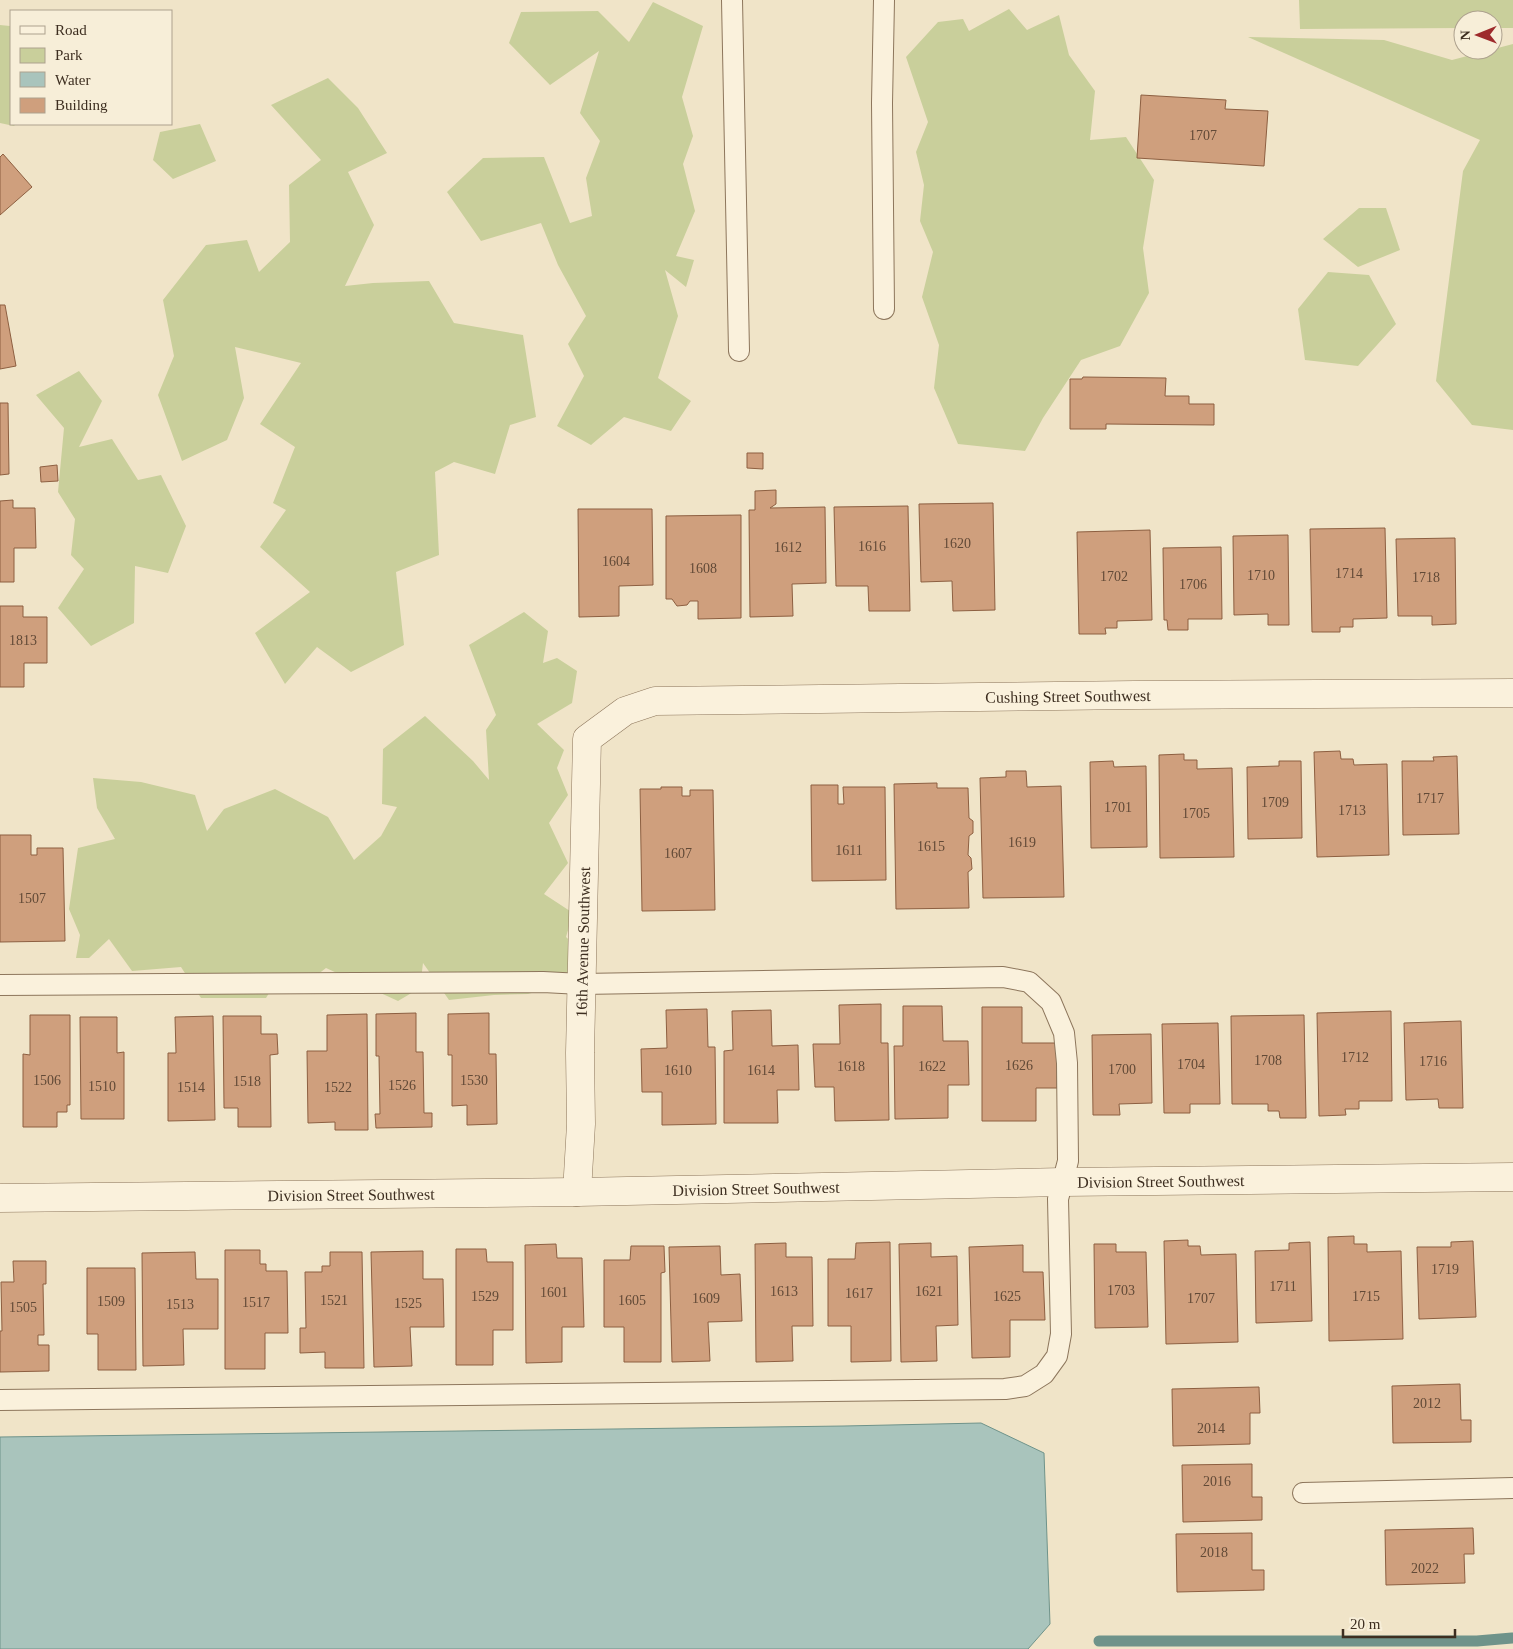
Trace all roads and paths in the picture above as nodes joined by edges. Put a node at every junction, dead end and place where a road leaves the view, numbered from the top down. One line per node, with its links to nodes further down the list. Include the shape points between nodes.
1 (732, 0): 4 (lane)
2 (884, 0): 3 (lane)
3 (884, 308)
4 (739, 350)
5 (1513, 693): 6 (street, Cushing Street Southwest, via 655,701)
6 (625, 711): 7 (street, 16th Avenue Southwest, via 587,739)
7 (581, 984): 8 (lane); 10 (lane, via 1003,978 1030,982 1051,1002 1064,1033 1068,1161); 11 (street, 16th Avenue Southwest, via 581,1124)
8 (0, 985)
9 (1513, 1177): 10 (street, Division Street Southwest)
10 (1063, 1182): 11 (street, Division Street Southwest); 13 (lane, via 1058,1199 1061,1334 1057,1356 1044,1374 1025,1386 1005,1389)
11 (577, 1192): 12 (street, Division Street Southwest)
12 (0, 1198)
13 (0, 1400)
14 (1513, 1488): 15 (lane)
15 (1303, 1493)

